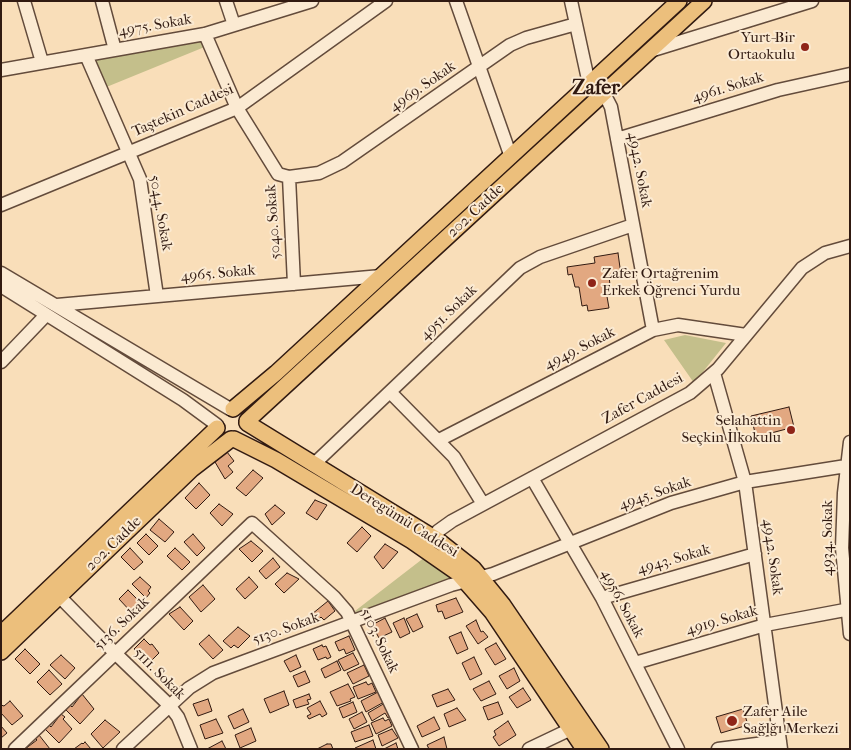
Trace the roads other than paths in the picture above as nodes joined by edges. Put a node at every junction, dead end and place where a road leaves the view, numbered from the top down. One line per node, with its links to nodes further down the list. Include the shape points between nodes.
1 (24, 1): 17 (street)
2 (102, 1): 14 (street)
3 (226, 1): 12 (street)
4 (312, 1): 12 (street, 4975. Sokak)
5 (386, 1): 23 (street, Taştekin Caddesi)
6 (456, 1): 18 (street)
7 (571, 1): 11 (street, 4942. Sokak)
8 (679, 1): 21 (main road, 202. Cadde)
9 (704, 1): 15 (main road, 202. Cadde)
10 (812, 1): 15 (street)
11 (576, 24): 18 (street, 4969. Sokak, via 518,41); 21 (street, 4942. Sokak)
12 (234, 25): 13 (street, 4975. Sokak)
13 (205, 34): 14 (street, 4975. Sokak); 23 (street, 5040. Sokak)
14 (115, 50): 16 (street, 4975. Sokak)
15 (650, 51): 22 (main road, 202. Cadde)
16 (86, 55): 17 (street, 4975. Sokak); 25 (street, 5044. Sokak)
17 (42, 62): 19 (street, 4975. Sokak)
18 (480, 66): 26 (street); 27 (street, 4969. Sokak, via 342,162 319,173)
19 (1, 70)
20 (850, 74): 24 (street, 4961. Sokak, via 778,90)
21 (593, 81): 22 (street, 4942. Sokak); 26 (main road, 202. Cadde)
22 (605, 92): 24 (street, 4942. Sokak); 44 (main road, 202. Cadde)
23 (237, 108): 25 (street, Taştekin Caddesi); 27 (street, 5040. Sokak, via 278,174)
24 (617, 139): 29 (street, 4942. Sokak)
25 (129, 153): 28 (street, Taştekin Caddesi); 35 (street, 5044. Sokak, via 141,183)
26 (511, 156): 32 (main road, 202. Cadde)
27 (289, 177): 33 (street, 5040. Sokak)
28 (1, 205)
29 (633, 226): 38 (street, 4942. Sokak); 42 (street, 4951. Sokak, via 527,263)
30 (850, 246): 39 (street, Zafer Caddesi, via 825,253 802,268)
31 (1, 273): 36 (street)
32 (381, 276): 33 (street, 4965. Sokak); 43 (main road, 202. Cadde)
33 (294, 284): 35 (street, 4965. Sokak)
34 (1, 286): 37 (street)
35 (157, 296): 36 (street, 4965. Sokak)
36 (57, 305): 43 (street)
37 (46, 315): 40 (street); 45 (street, via 183,400)
38 (653, 330): 39 (street, 4949. Sokak, via 678,325); 47 (street, 4949. Sokak)
39 (746, 335): 41 (street, Zafer Caddesi)
40 (1, 362)
41 (714, 373): 51 (street, Zafer Caddesi, via 684,396); 52 (street, 4942. Sokak)
42 (390, 392): 47 (street); 49 (street, 4951. Sokak)
43 (232, 409): 44 (main road, via 242,413); 45 (main road, via 219,416)
44 (247, 422): 46 (main road, via 245,432); 49 (main road, Deregümü Caddesi)
45 (217, 426): 46 (main road, via 223,436); 60 (main road, 202. Cadde)
46 (232, 439): 55 (main road, Deregümü Caddesi); 60 (main road, 202. Cadde, via 192,469)
47 (439, 440): 53 (street, via 454,456)
48 (850, 442): 50 (street, 4934. Sokak)
49 (313, 465): 55 (main road, Deregümü Caddesi)
50 (846, 466): 52 (street, 4945. Sokak); 62 (street, 4934. Sokak, via 842,538)
51 (532, 478): 53 (street, Zafer Caddesi); 56 (street, 4956. Sokak)
52 (745, 482): 56 (street, 4945. Sokak, via 671,503); 57 (street, 4942. Sokak)
53 (483, 504): 55 (street, Zafer Caddesi, via 444,526)
54 (252, 523): 63 (street, 5103. Sokak, via 334,597); 68 (street, 5136. Sokak)
55 (429, 543): 58 (main road, Deregümü Caddesi, via 463,559); 59 (main road, Deregümü Caddesi)
56 (569, 543): 58 (street, 4945. Sokak); 61 (street, 4956. Sokak)
57 (755, 554): 61 (street, 4943. Sokak); 64 (street, 4942. Sokak)
58 (482, 578): 59 (street, 5130. Sokak); 79 (main road, Deregümü Caddesi)
59 (466, 580): 63 (street, 5130. Sokak); 71 (main road, Deregümü Caddesi, via 492,612)
60 (55, 592): 65 (main road, 202. Cadde); 67 (main road, 202. Cadde); 68 (street, 5111. Sokak)
61 (602, 598): 69 (street, 4956. Sokak)
62 (848, 609): 64 (street, 4919. Sokak); 66 (street, 4934. Sokak)
63 (352, 622): 70 (street, 5130. Sokak, via 213,673); 76 (street, 5103. Sokak)
64 (765, 625): 69 (street, 4919. Sokak); 72 (street, 4942. Sokak)
65 (1, 634)
66 (850, 634)
67 (1, 652)
68 (114, 653): 70 (street, 5111. Sokak); 73 (street, 5136. Sokak)
69 (635, 663): 80 (street, 4956. Sokak)
70 (169, 705): 74 (street, 5130. Sokak); 75 (street, 5111. Sokak, via 178,717)
71 (571, 729): 77 (street); 78 (main road, Deregümü Caddesi)
72 (781, 745): 81 (street)
73 (15, 749)
74 (123, 749)
75 (191, 749)
76 (412, 749)
77 (529, 749)
78 (584, 749)
79 (601, 749)
80 (678, 749)
81 (718, 749)

